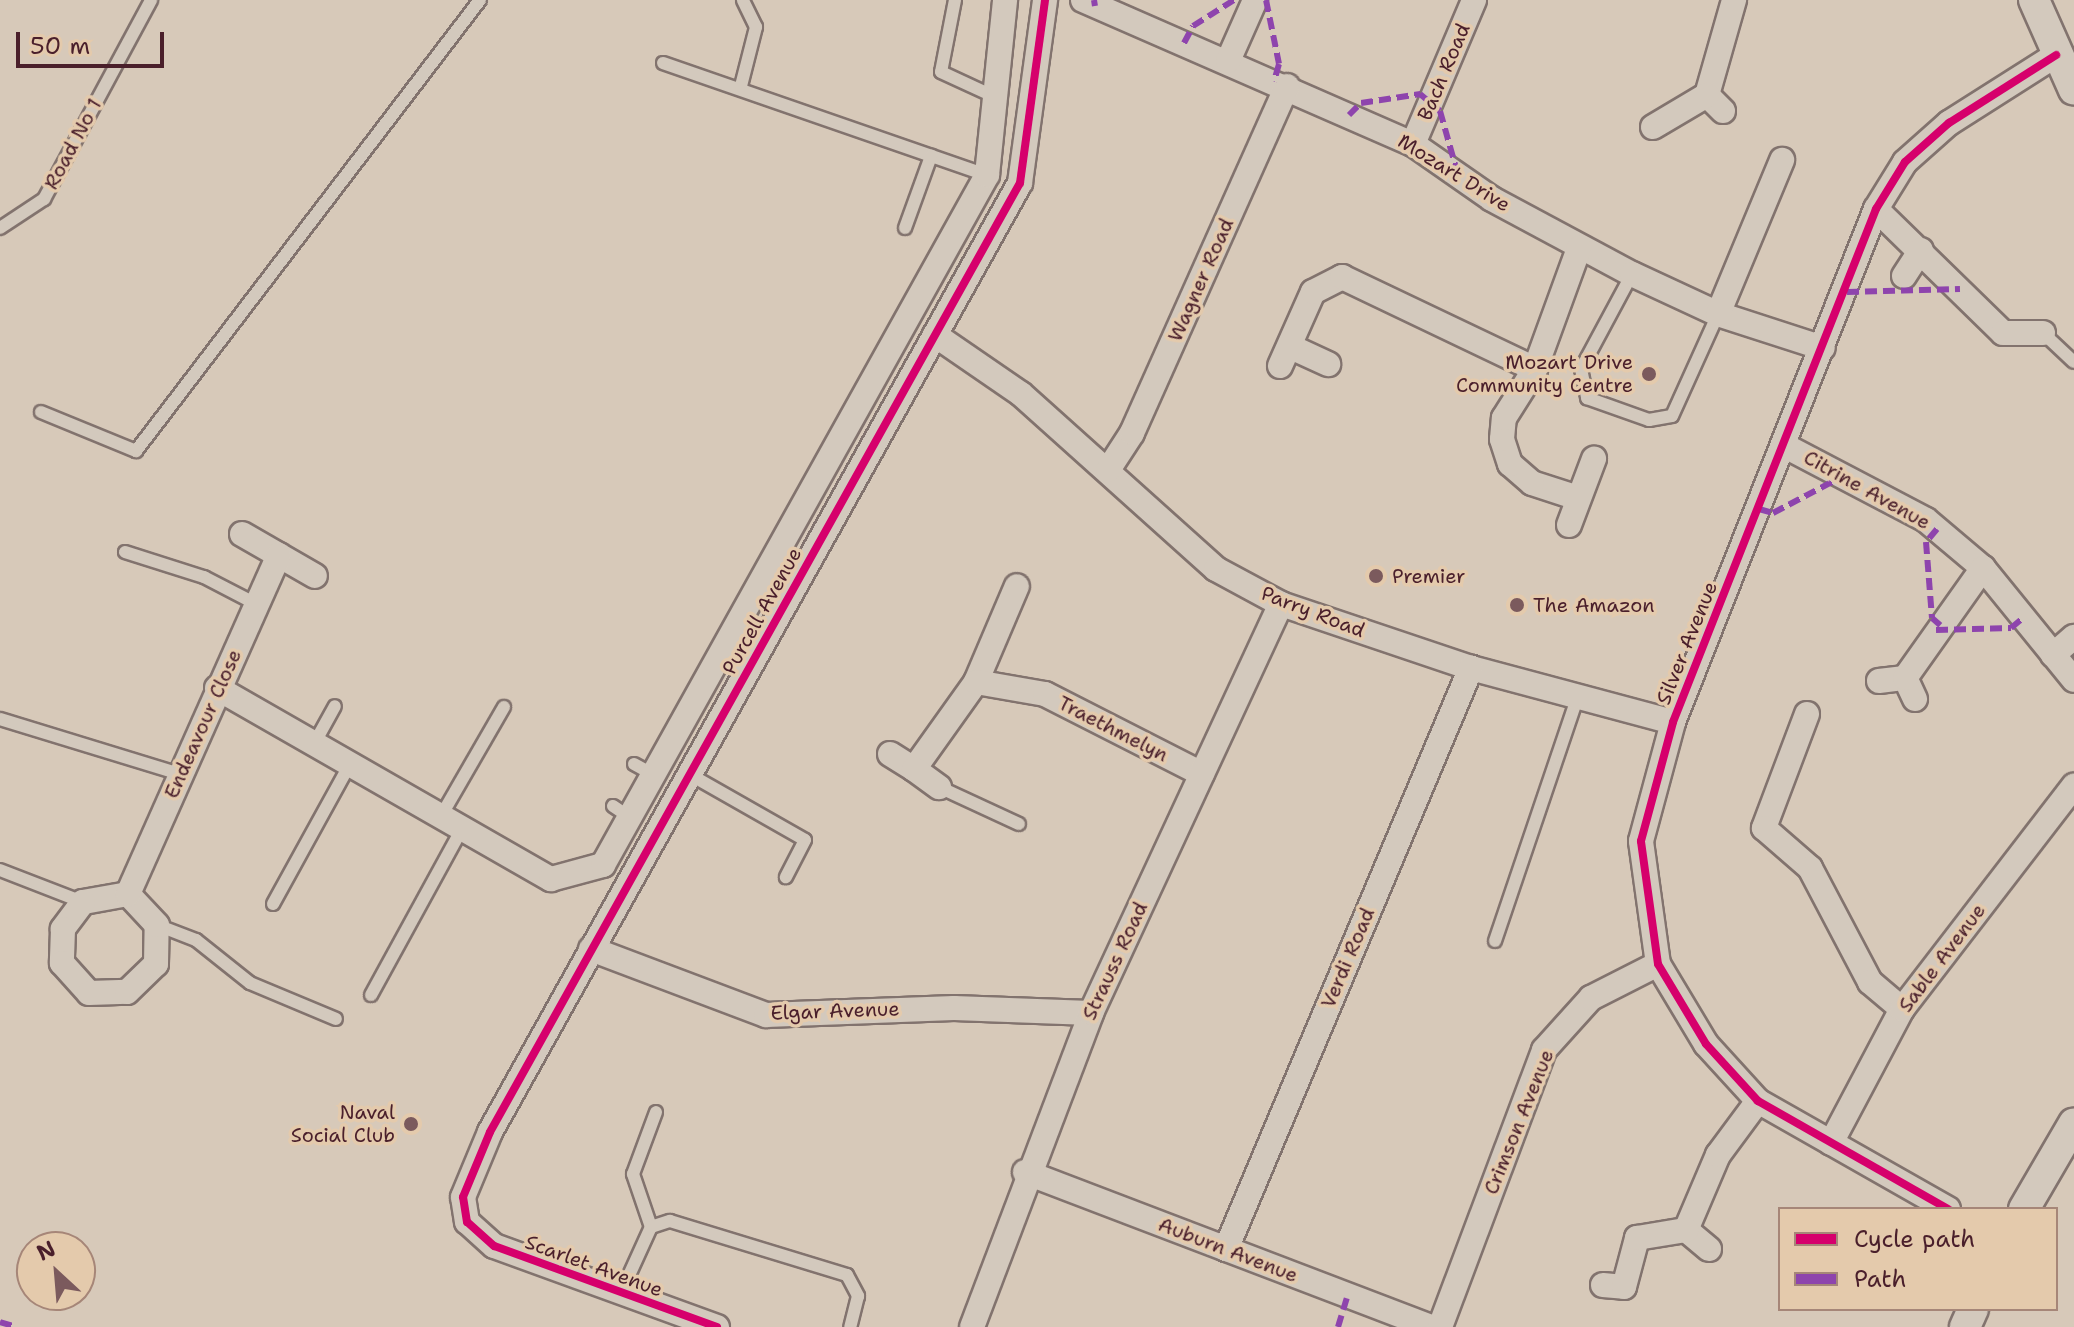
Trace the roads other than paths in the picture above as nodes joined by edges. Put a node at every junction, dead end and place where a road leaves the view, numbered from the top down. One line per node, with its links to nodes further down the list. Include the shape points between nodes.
1 (151, 0): 25 (lane, Road No 1, via 44,199)
2 (480, 0): 38 (lane, via 136,451)
3 (743, 0): 15 (lane, via 756,27)
4 (955, 0): 18 (lane, via 941,72)
5 (1005, 0): 18 (street)
6 (1045, 0): 33 (street, Purcell Avenue, via 1020,183)
7 (1083, 0): 13 (street, Mozart Drive)
8 (1255, 0): 13 (street)
9 (1474, 0): 20 (street, Bach Road)
10 (1734, 0): 19 (street, via 1715,103)
11 (2034, 0): 12 (street)
12 (2056, 55): 17 (street); 24 (street, Silver Avenue, via 1949,123 1905,162)
13 (1228, 61): 16 (street, Mozart Drive)
14 (663, 63): 15 (lane)
15 (741, 86): 21 (lane)
16 (1287, 86): 20 (street, Mozart Drive); 41 (street, Wagner Road, via 1132,433)
17 (2074, 90)
18 (993, 96): 23 (street)
19 (1653, 127)
20 (1413, 144): 27 (street, Mozart Drive)
21 (931, 156): 23 (lane); 26 (lane)
22 (1770, 171): 31 (street)
23 (987, 175): 73 (street)
24 (1876, 209): 28 (street); 34 (street, Silver Avenue)
25 (0, 228)
26 (905, 228)
27 (1579, 248): 29 (street, Mozart Drive); 37 (street)
28 (1921, 250): 30 (street); 32 (street, via 2001,344)
29 (1632, 274): 31 (street, Mozart Drive); 31 (lane, via 1581,369 1587,398 1649,420 1672,416)
30 (1904, 276)
31 (1718, 314): 34 (street, Mozart Drive)
32 (2043, 333): 35 (lane)
33 (935, 335): 41 (street, Parry Road, via 1021,394); 71 (street, Purcell Avenue)
34 (1823, 348): 39 (street, Silver Avenue)
35 (2074, 362)
36 (1328, 364): 37 (street, via 1285,356 1313,292 1342,277)
37 (1535, 369): 42 (street, via 1504,418 1502,439 1510,464 1532,483)
38 (41, 412)
39 (1785, 446): 47 (street, Citrine Avenue, via 1926,520); 64 (street, Silver Avenue)
40 (1594, 459): 42 (street)
41 (1108, 470): 51 (street, Parry Road, via 1216,569)
42 (1575, 497): 43 (street)
43 (1569, 525)
44 (242, 534): 46 (street)
45 (125, 552): 50 (lane, via 204,577)
46 (279, 555): 48 (street); 50 (street, Endeavour Close)
47 (1983, 568): 53 (street, Citrine Avenue); 56 (street, via 1910,688)
48 (315, 576)
49 (1017, 586): 57 (street)
50 (256, 604): 58 (street, Endeavour Close)
51 (1281, 604): 54 (street, Parry Road); 72 (street, Strauss Road)
52 (2074, 637): 53 (street)
53 (2053, 655): 55 (street, Citrine Avenue)
54 (1471, 668): 59 (street, Parry Road); 101 (street, Verdi Road)
55 (2074, 680)
56 (1879, 681)
57 (976, 682): 69 (street); 72 (street, Traethmelyn, via 1045,694)
58 (217, 688): 65 (street); 70 (street, Endeavour Close)
59 (1578, 696): 64 (street, Parry Road); 84 (lane)
60 (335, 706): 65 (lane)
61 (504, 707): 76 (lane)
62 (1807, 714): 88 (street, via 1764,828 1820,862 1870,982)
63 (0, 719): 70 (lane)
64 (1673, 722): 86 (street, Silver Avenue, via 1641,841)
65 (314, 744): 67 (street)
66 (890, 754): 69 (street)
67 (350, 764): 76 (street); 82 (lane)
68 (634, 764): 73 (lane)
69 (914, 769): 75 (street)
70 (180, 774): 80 (street, Endeavour Close)
71 (689, 774): 79 (lane, via 805,840); 85 (street, Purcell Avenue)
72 (1202, 774): 89 (street, Strauss Road)
73 (656, 776): 76 (street, via 622,813 603,865 551,879)
74 (2074, 786): 88 (street, Sable Avenue)
75 (939, 787): 77 (lane)
76 (452, 822): 87 (lane)
77 (1019, 824)
78 (0, 870): 81 (lane)
79 (786, 877)
80 (128, 894): 81 (street); 83 (street)
81 (83, 902): 83 (street, via 63,929 62,963 89,993 127,992 156,964)
82 (273, 904)
83 (157, 925): 90 (lane, via 196,940 250,983)
84 (1495, 941)
85 (591, 949): 89 (street, Elgar Avenue, via 766,1015 954,1008); 98 (street, Purcell Avenue, via 490,1132 463,1197)
86 (1658, 964): 91 (street, Silver Avenue, via 1706,1044); 109 (street, Crimson Avenue, via 1591,998 1544,1050)
87 (371, 995)
88 (1902, 1009): 94 (street, Sable Avenue)
89 (1091, 1013): 95 (street, Strauss Road)
90 (336, 1019)
91 (1758, 1101): 94 (street, Silver Avenue); 100 (street, via 1718,1155)
92 (656, 1112): 99 (lane, via 633,1174)
93 (2069, 1142): 97 (street)
94 (1831, 1143): 96 (street, Silver Avenue)
95 (1025, 1172): 101 (street, Auburn Avenue); 107 (street, Strauss Road)
96 (1944, 1207)
97 (2025, 1207)
98 (467, 1222): 104 (street, Scarlet Avenue, via 494,1246)
99 (651, 1227): 104 (lane, Scarlet Avenue); 106 (lane, via 670,1221 847,1275 858,1296)
100 (1686, 1230): 102 (street); 103 (street, via 1654,1229 1637,1238 1624,1287)
101 (1226, 1249): 108 (street, Auburn Avenue)
102 (1709, 1249)
103 (1603, 1285)
104 (621, 1293): 105 (street, Scarlet Avenue)
105 (717, 1327)
106 (850, 1327)
107 (972, 1327)
108 (1431, 1327)
109 (1440, 1327)

